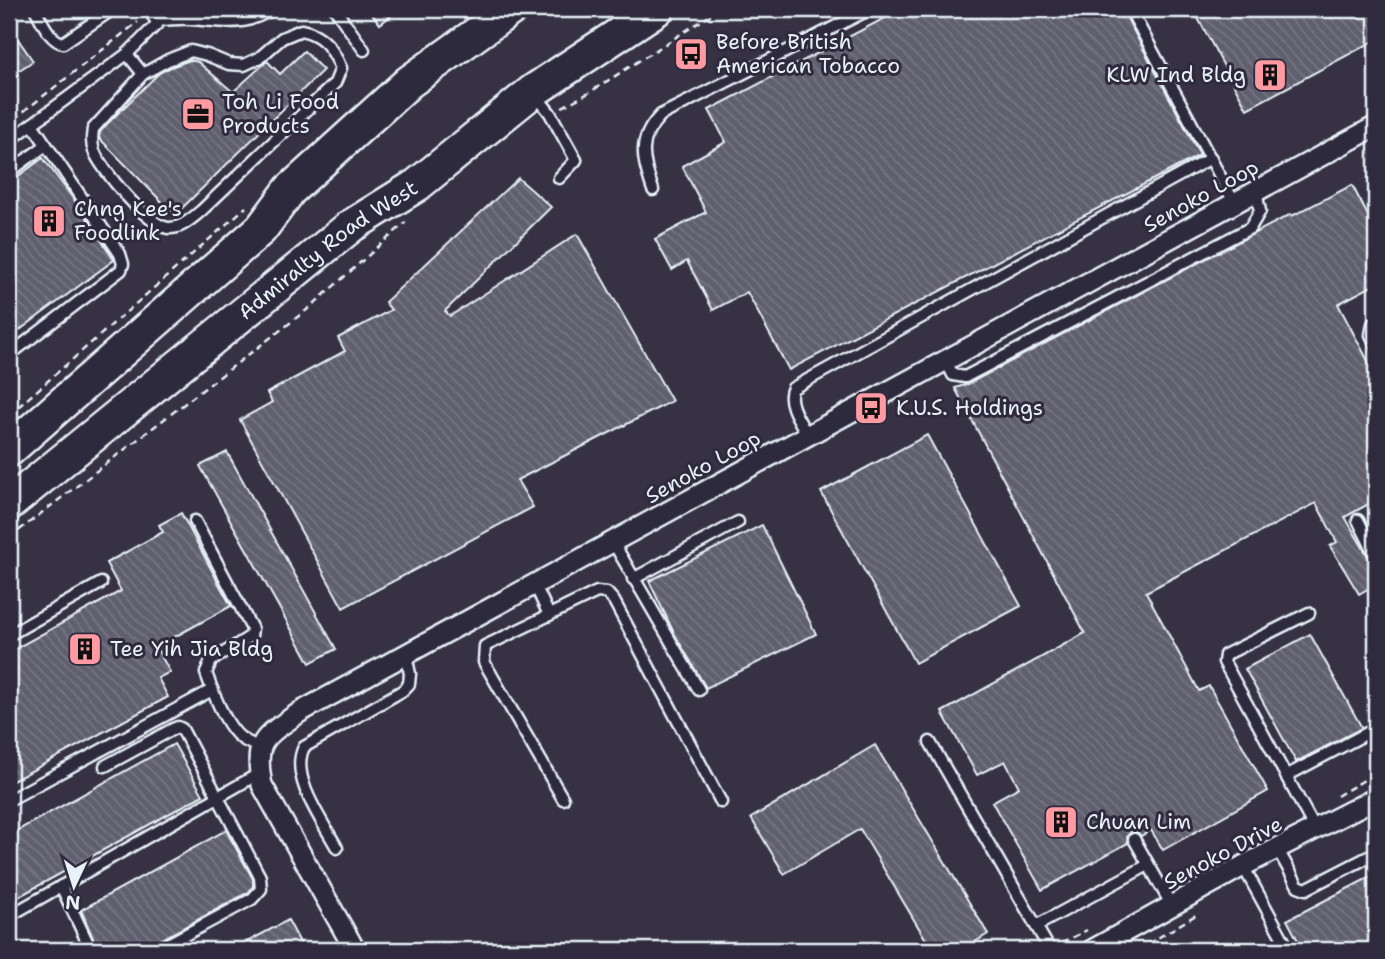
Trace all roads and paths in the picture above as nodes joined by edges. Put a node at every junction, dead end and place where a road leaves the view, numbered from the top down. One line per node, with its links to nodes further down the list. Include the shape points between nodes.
1 (35, 9): 2 (lane, via 53,38 63,43)
2 (113, 9)
3 (168, 9): 12 (lane)
4 (272, 9): 12 (lane, via 245,22)
5 (335, 9): 13 (lane)
6 (511, 9): 36 (main road, via 409,82 290,190 261,229)
7 (657, 9): 16 (main road, Admiralty Road West)
8 (720, 9): 16 (path, via 587,94)
9 (870, 9): 25 (lane, via 662,115 651,125 644,146 643,159)
10 (1130, 9): 22 (lane)
11 (149, 10): 12 (lane); 17 (path)
12 (159, 21): 14 (lane)
13 (364, 50)
14 (127, 54): 15 (lane); 18 (lane)
15 (143, 74): 15 (lane, via 93,129 92,140 106,172 151,220 166,228 180,227 201,211 320,99 341,68 333,49 314,32 300,30 244,65 229,65 191,51)
16 (541, 102): 24 (lane, via 576,160); 37 (main road, Admiralty Road West, via 351,226)
17 (9, 123)
18 (32, 124): 20 (lane); 21 (lane)
19 (1376, 126): 26 (street, Senoko Loop)
20 (9, 141)
21 (46, 145): 23 (lane); 32 (lane, via 123,264)
22 (1210, 159): 27 (lane); 35 (lane, via 793,388 791,402)
23 (9, 172)
24 (559, 178)
25 (653, 190)
26 (1256, 192): 27 (street, Senoko Loop); 33 (lane, via 1260,211 1250,229 965,377 953,375)
27 (1235, 204): 33 (street, Senoko Loop)
28 (247, 206): 34 (path)
29 (411, 217): 41 (path, via 308,309)
30 (1376, 323): 31 (lane, via 1371,335)
31 (1376, 345)
32 (9, 355)
33 (946, 361): 35 (street, Senoko Loop)
34 (9, 415)
35 (808, 436): 42 (street, Senoko Loop)
36 (9, 450)
37 (9, 504)
38 (1357, 520): 43 (lane)
39 (195, 521): 51 (lane, via 251,629 251,636 211,661 206,673)
40 (738, 522): 44 (lane)
41 (9, 538)
42 (614, 542): 44 (lane); 46 (street, Senoko Loop)
43 (1376, 556)
44 (633, 579): 52 (lane)
45 (101, 583): 49 (lane)
46 (535, 585): 48 (lane); 50 (street, Senoko Loop)
47 (1309, 613): 58 (lane, via 1224,655)
48 (549, 615): 61 (lane, via 485,646 484,662); 63 (lane, via 597,592 607,593)
49 (9, 635)
50 (405, 655): 55 (street, Senoko Loop, via 300,712 264,738); 66 (lane, via 410,684 304,747 298,758 300,779)
51 (212, 690): 55 (lane, via 233,729); 62 (lane)
52 (699, 691)
53 (1373, 730): 58 (lane)
54 (930, 741): 74 (lane)
55 (261, 748): 57 (street, via 257,759)
56 (105, 765): 59 (lane, via 178,727)
57 (260, 774): 59 (lane); 77 (street)
58 (1286, 776): 64 (lane)
59 (218, 797): 71 (lane); 76 (lane, via 260,877 261,889 252,899)
60 (1376, 798): 64 (street, Senoko Drive)
61 (563, 799)
62 (9, 800)
63 (721, 802)
64 (1315, 829): 67 (street, Senoko Drive)
65 (1134, 839): 69 (lane)
66 (337, 848)
67 (1278, 850): 68 (lane, via 1298,886 1306,889); 70 (street, Senoko Drive)
68 (1376, 853)
69 (1148, 865): 72 (lane); 74 (lane)
70 (1243, 866): 72 (street, Senoko Drive); 80 (lane)
71 (61, 886): 73 (lane); 75 (lane)
72 (1172, 906): 79 (street, Senoko Drive)
73 (9, 916)
74 (1037, 926): 78 (lane)
75 (91, 950)
76 (157, 950)
77 (355, 950)
78 (1050, 950)
79 (1092, 950)
80 (1289, 950)

